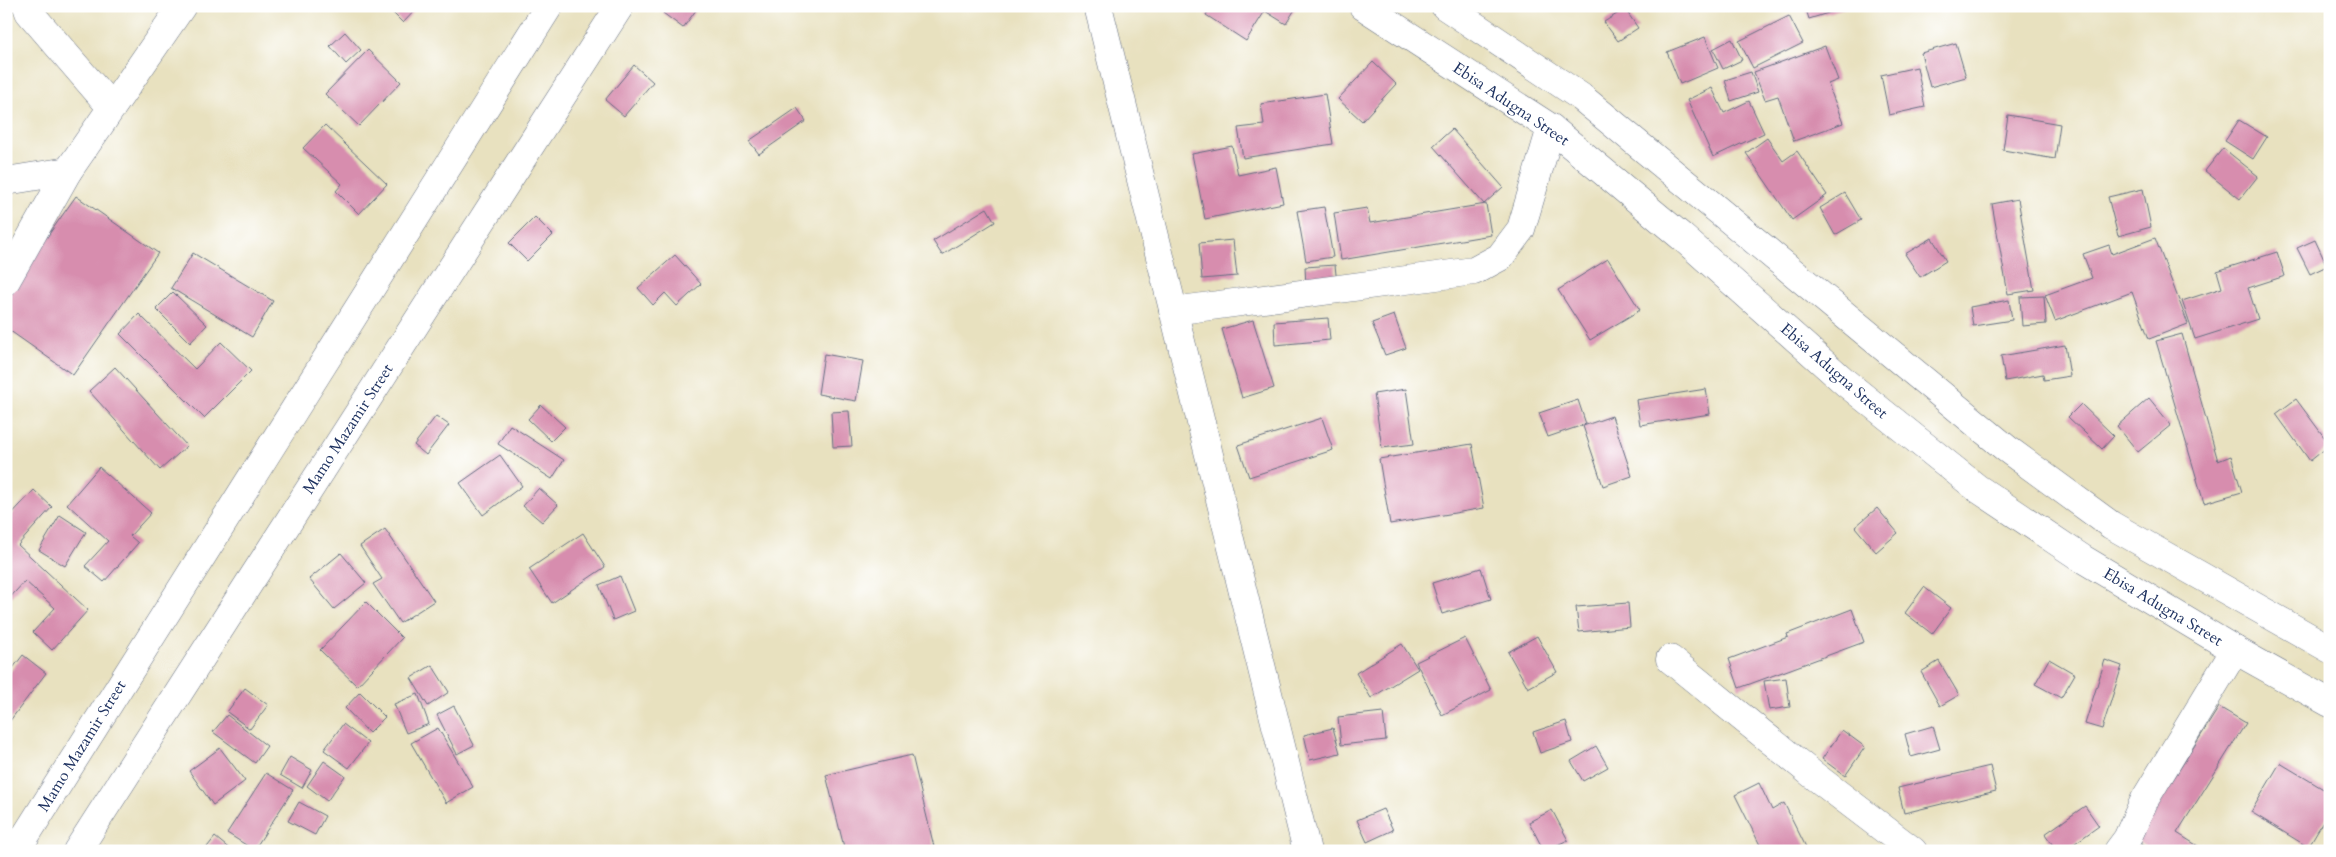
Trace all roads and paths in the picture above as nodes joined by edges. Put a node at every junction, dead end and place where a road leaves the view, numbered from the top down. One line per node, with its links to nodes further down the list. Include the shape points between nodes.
1 (27, 6): 8 (main road)
2 (182, 6): 8 (main road)
3 (549, 6): 18 (main road, Mamo Mazamir Street)
4 (620, 6): 19 (main road, Mamo Mazamir Street)
5 (1098, 6): 13 (main road)
6 (1363, 6): 9 (main road, Ebisa Adugna Street)
7 (1445, 6): 14 (main road, via 1581,97 2007,449 2111,525)
8 (111, 107): 10 (main road)
9 (1551, 128): 13 (main road, via 1521,229 1500,257 1474,271); 15 (main road, Ebisa Adugna Street, via 1682,237 1846,383 1977,488 2083,559)
10 (68, 171): 11 (main road); 12 (main road)
11 (6, 181)
12 (6, 281)
13 (1173, 311): 20 (main road)
14 (2330, 649)
15 (2235, 650): 17 (main road, Ebisa Adugna Street); 22 (main road, via 2145,799)
16 (1670, 659): 21 (main road)
17 (2330, 703)
18 (16, 851)
19 (77, 851)
20 (1307, 851)
21 (1913, 851)
22 (2118, 851)

